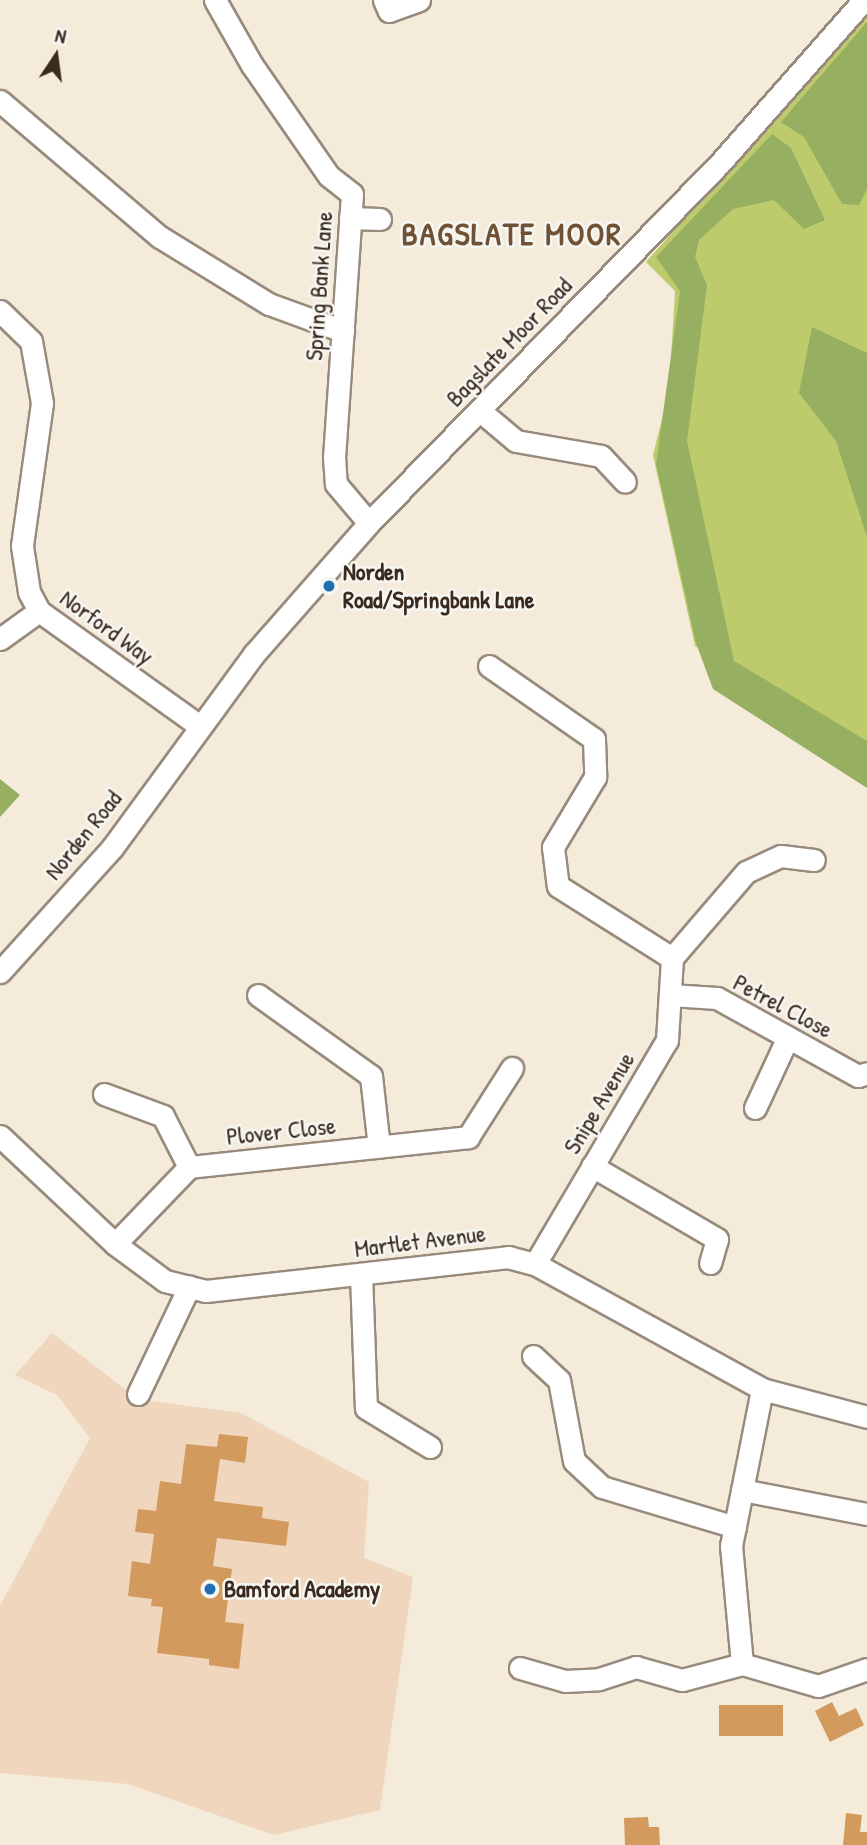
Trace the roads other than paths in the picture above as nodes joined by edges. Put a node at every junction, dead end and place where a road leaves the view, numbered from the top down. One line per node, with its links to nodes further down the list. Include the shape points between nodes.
1 (215, 0): 6 (street, Spring Bank Lane, via 252,65 329,176 352,194)
2 (384, 0): 3 (street, via 388,11)
3 (419, 0)
4 (864, 0): 10 (street, Bagslate Moor Road, via 721,162)
5 (0, 101): 9 (street, via 160,237 269,304)
6 (351, 218): 7 (street); 9 (street, Spring Bank Lane)
7 (380, 219)
8 (0, 311): 13 (street, Norford Way, via 30,341 42,403 22,546 24,573)
9 (343, 331): 12 (street, Spring Bank Lane, via 336,484)
10 (478, 410): 11 (street, via 516,441 601,456); 12 (street, Bagslate Moor Road)
11 (625, 482)
12 (369, 523): 16 (street, Bagslate Moor Road)
13 (38, 611): 14 (street); 16 (street, Norford Way)
14 (0, 639)
15 (489, 666): 18 (street, via 594,739 595,777 553,847 558,886)
16 (198, 725): 19 (street, Norden Road, via 112,848)
17 (814, 859): 18 (street, via 781,856 746,872)
18 (672, 958): 21 (street, Snipe Avenue)
19 (0, 972)
20 (258, 995): 28 (street, via 371,1076)
21 (670, 995): 22 (street, Petrel Close, via 717,998); 29 (street, Snipe Avenue, via 667,1040)
22 (788, 1037): 24 (street, Petrel Close, via 858,1076); 26 (street)
23 (512, 1068): 28 (street, Plover Close, via 468,1137)
24 (867, 1073)
25 (104, 1094): 30 (street, via 163,1116)
26 (755, 1108)
27 (0, 1136): 31 (street, Martlet Avenue)
28 (379, 1147): 30 (street, Plover Close)
29 (593, 1166): 32 (street, via 716,1240); 33 (street, Snipe Avenue)
30 (189, 1167): 31 (street)
31 (115, 1244): 35 (street, Martlet Avenue, via 164,1281)
32 (710, 1262)
33 (535, 1264): 34 (street, Martlet Avenue, via 508,1257); 37 (street, Martlet Avenue)
34 (361, 1275): 35 (street, Martlet Avenue, via 206,1291); 40 (street, via 366,1408)
35 (189, 1287): 38 (street)
36 (533, 1356): 43 (street, via 559,1380 574,1461 602,1487)
37 (762, 1389): 39 (street, Martlet Avenue); 41 (street)
38 (138, 1394)
39 (867, 1417)
40 (430, 1447)
41 (742, 1490): 42 (street); 43 (street)
42 (867, 1514)
43 (735, 1527): 44 (street, via 731,1546)
44 (742, 1664): 45 (street, via 682,1680 636,1667 599,1679 565,1681); 46 (street, via 818,1686)
45 (520, 1668)
46 (867, 1669)

